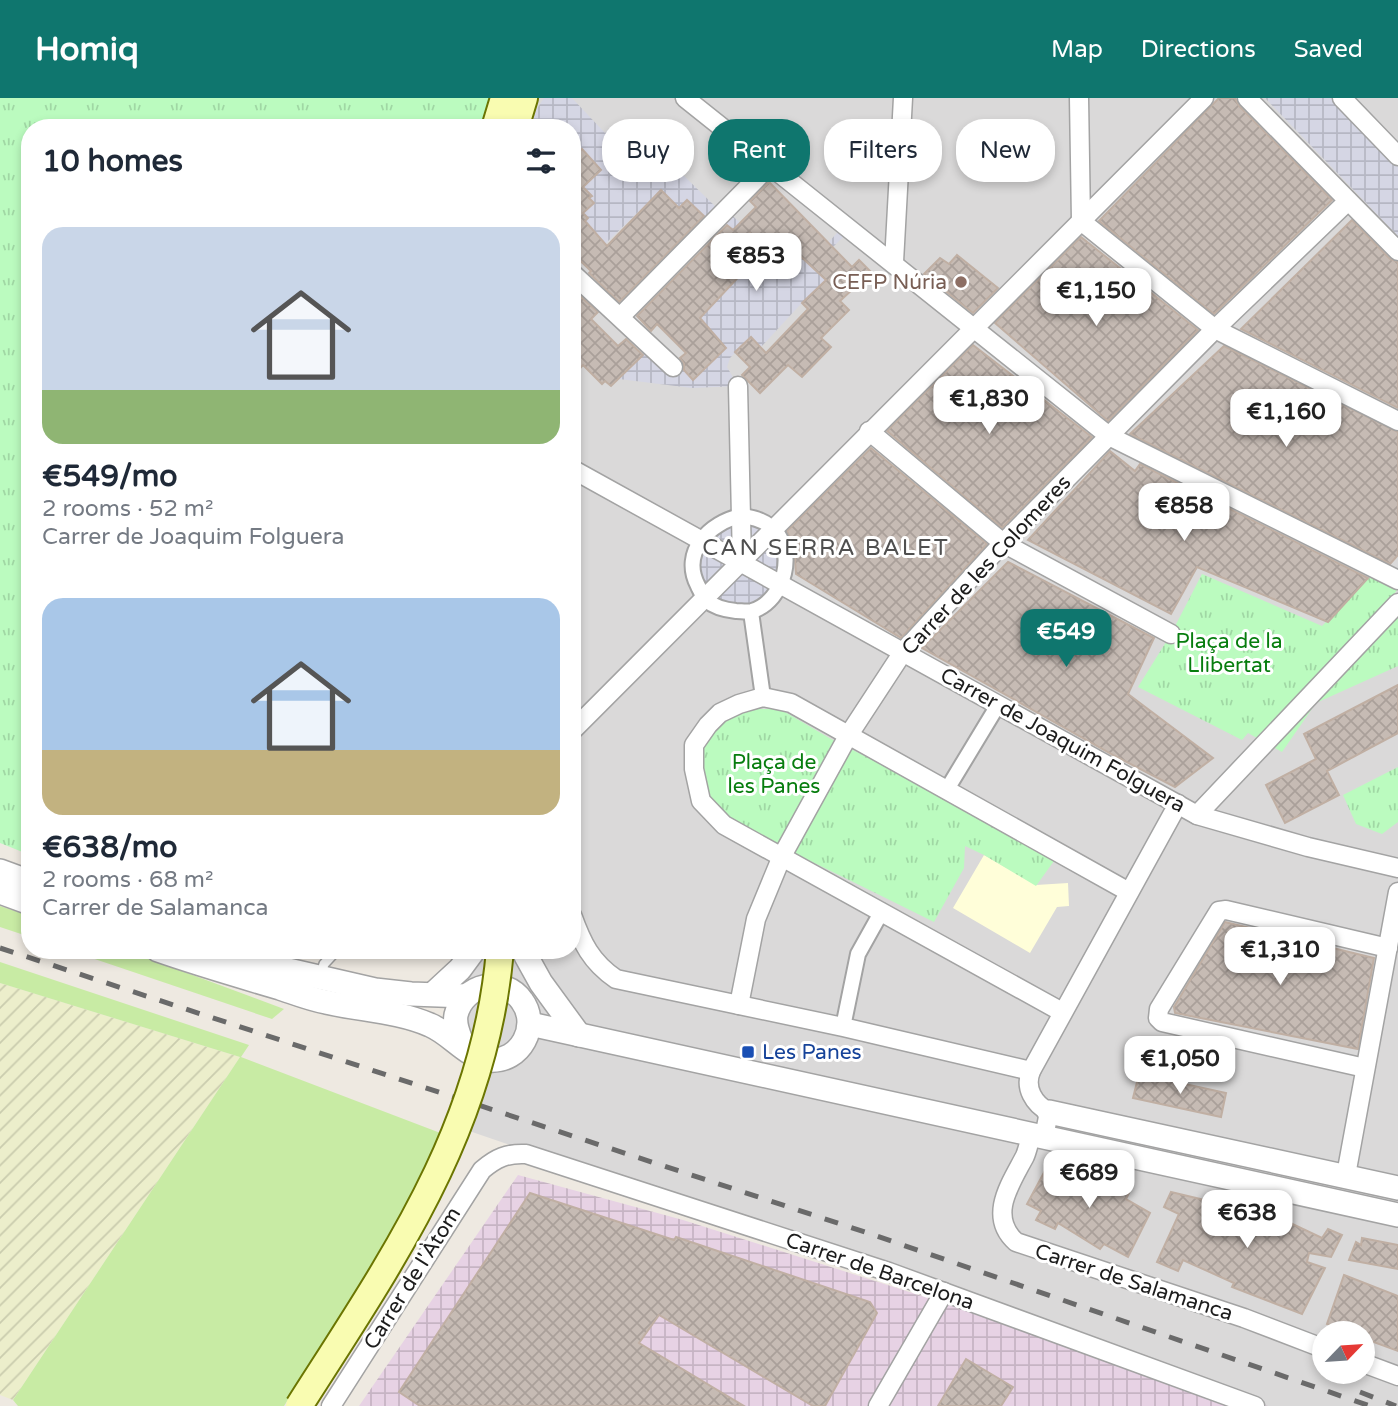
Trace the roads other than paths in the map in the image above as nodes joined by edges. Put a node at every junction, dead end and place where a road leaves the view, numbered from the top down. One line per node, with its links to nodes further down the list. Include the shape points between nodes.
1 (504, 98): 9 (main road)
2 (524, 98): 10 (main road)
3 (685, 98): 11 (street)
4 (903, 98): 18 (street)
5 (1079, 98): 16 (street)
6 (1204, 98): 16 (street)
7 (1247, 98): 15 (street)
8 (1342, 98): 12 (street)
9 (498, 119)
10 (518, 119)
11 (711, 119)
12 (1397, 154)
13 (753, 182): 20 (street)
14 (790, 182): 18 (street)
15 (1348, 201): 17 (street); 22 (street, Carrer de les Colomeres)
16 (1080, 221): 21 (street); 22 (street)
17 (1398, 251)
18 (894, 262): 21 (street)
19 (581, 281): 20 (street)
20 (621, 316): 23 (street)
21 (972, 328): 26 (street); 27 (street)
22 (1216, 328): 25 (street); 27 (street, Carrer de les Colomeres)
23 (673, 367)
24 (738, 386): 29 (street)
25 (1398, 421)
26 (869, 431): 30 (street); 32 (street)
27 (1109, 436): 32 (street, Carrer de les Colomeres); 34 (street)
28 (581, 474): 31 (street)
29 (741, 516): 30 (street, via 764,521); 31 (street, via 718,523); 33 (street)
30 (774, 529): 33 (street); 35 (street, via 785,555)
31 (701, 539): 33 (street, Carrer de Joaquim Folguera); 36 (street, via 693,565)
32 (1003, 543): 39 (street); 40 (street, Carrer de les Colomeres)
33 (742, 561): 35 (street, Carrer de Joaquim Folguera); 36 (street)
34 (1398, 580)
35 (781, 584): 38 (street, via 775,595); 40 (street, Carrer de Joaquim Folguera)
36 (705, 599): 38 (street, via 730,610); 43 (street)
37 (1398, 603): 47 (street)
38 (751, 612): 41 (street)
39 (1171, 634)
40 (904, 652): 42 (street, Carrer de Joaquim Folguera); 44 (street, Carrer de les Colomeres)
41 (763, 697): 44 (street, via 791,703); 48 (street, via 720,713 708,725 694,745 694,769 701,800 724,825)
42 (998, 705): 45 (street); 46 (street, Carrer de Joaquim Folguera)
43 (581, 722)
44 (848, 736): 45 (street); 48 (street, Carrer de les Colomeres)
45 (946, 791): 53 (street)
46 (1178, 804): 47 (street, Carrer de Joaquim Folguera); 53 (street)
47 (1197, 815): 49 (street, Carrer de Joaquim Folguera)
48 (782, 856): 56 (street); 71 (street, Carrer de les Colomeres, via 756,919)
49 (1398, 868)
50 (0, 871): 51 (street)
51 (21, 879)
52 (0, 891): 55 (street)
53 (1129, 892): 72 (street)
54 (1398, 892): 58 (street)
55 (21, 899)
56 (882, 911): 72 (street); 74 (street, via 858,954)
57 (581, 940): 71 (street, via 600,968 616,979)
58 (1388, 948): 77 (street); 77 (street, via 1219,911 1159,1009 1162,1022)
59 (187, 959): 76 (street, via 326,1003 430,1025)
60 (252, 959): 67 (street)
61 (329, 959): 67 (lane)
62 (469, 959): 68 (street)
63 (475, 959): 69 (street)
64 (499, 959): 89 (main road, bridge, via 484,1047 451,1147 376,1285)
65 (527, 959): 70 (street)
66 (530, 959): 75 (street, via 541,983)
67 (320, 977): 68 (street, via 375,990)
68 (433, 994): 69 (street)
69 (469, 994): 70 (street, via 493,985 506,988); 76 (street, via 456,1015)
70 (523, 1002): 73 (street)
71 (739, 1004): 74 (street)
72 (1062, 1012): 78 (street)
73 (530, 1024): 75 (street); 76 (street, via 522,1046 501,1059 488,1060)
74 (843, 1027): 78 (street)
75 (579, 1035): 80 (street)
76 (463, 1045)
77 (1366, 1068): 82 (street)
78 (1031, 1071): 79 (street, via 1032,1096)
79 (1049, 1112): 80 (street, Carrer de Salamanca); 82 (street)
80 (1038, 1136): 84 (street); 86 (street, Carrer de Salamanca, via 1002,1207 1004,1227 1016,1242)
81 (500, 1157): 85 (street, Carrer de Barcelona, via 526,1154); 90 (street, Carrer de l'Àtom, via 471,1185)
82 (1346, 1175): 83 (street)
83 (1398, 1188)
84 (1398, 1214)
85 (944, 1292): 91 (street); 92 (street, Carrer de Barcelona)
86 (1312, 1344)
87 (1376, 1368): 88 (street)
88 (1398, 1376)
89 (299, 1406)
90 (331, 1406)
91 (878, 1406)
92 (1255, 1406)

